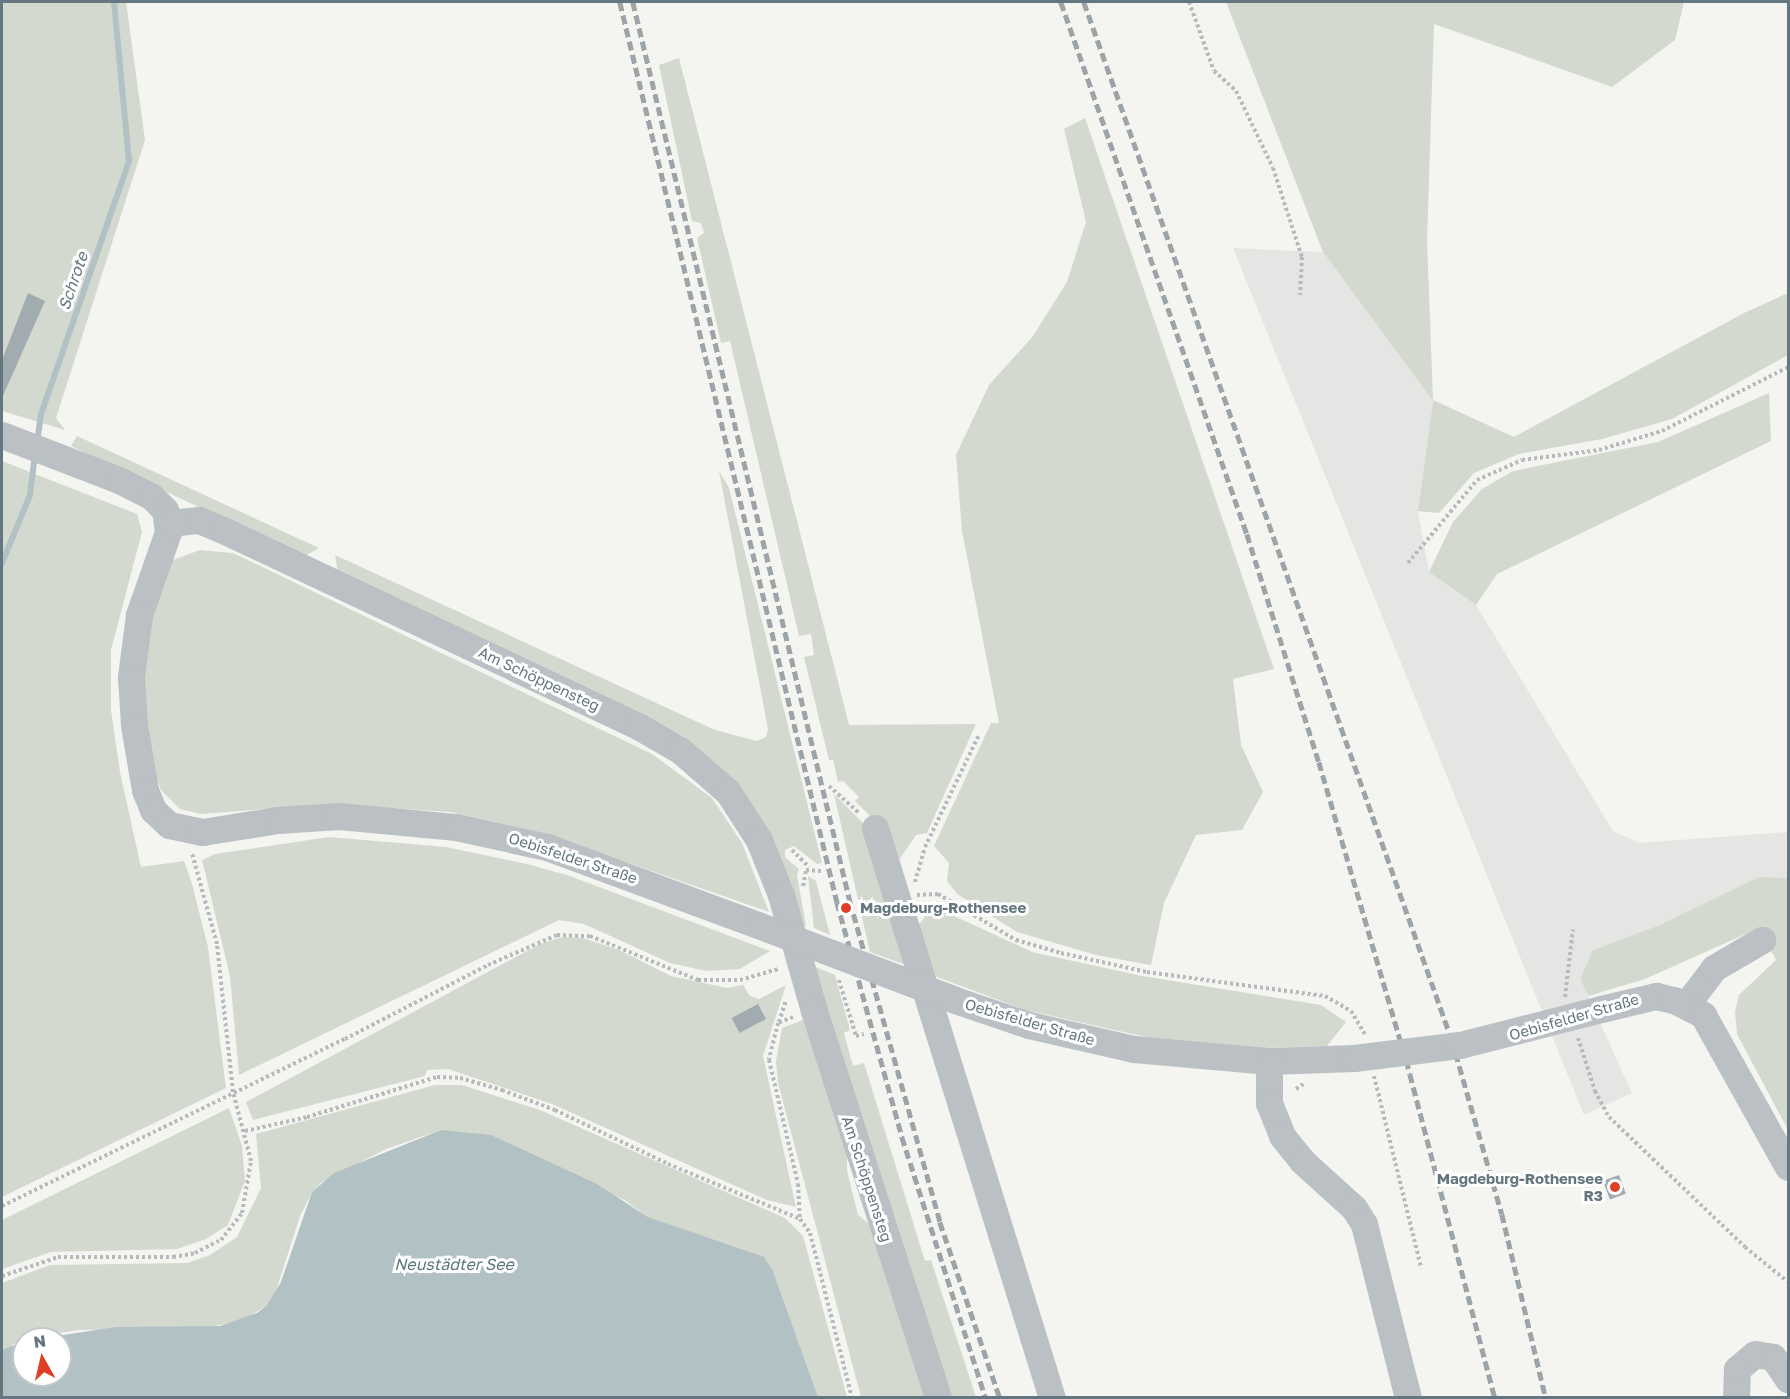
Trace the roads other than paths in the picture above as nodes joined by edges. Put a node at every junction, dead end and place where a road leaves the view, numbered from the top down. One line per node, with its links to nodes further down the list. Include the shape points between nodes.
1 (7, 436): 2 (street, via 152,496 162,506)
2 (169, 523): 6 (street, Oebisfelder Straße, bridge, via 139,615 131,677 136,742 145,790 153,810 169,825 202,832 278,820 339,816 456,827 547,847 1029,1025 1168,1054); 9 (street, Am Schöppensteg, via 199,520 223,530 638,726 681,752 721,785 751,824 771,867)
3 (875, 828): 10 (street)
4 (1762, 940): 5 (street, via 1714,968)
5 (1686, 1005): 6 (street, Oebisfelder Straße, bridge, via 1656,996 1460,1046); 7 (street, Oebisfelder Straße, via 1703,1015 1712,1028)
6 (1269, 1061): 11 (street, via 1269,1107 1282,1136 1302,1161 1354,1208 1364,1224)
7 (1788, 1167)
8 (1788, 1379): 12 (street, via 1773,1357 1755,1354 1737,1369)
9 (938, 1398)
10 (1052, 1398)
11 (1407, 1398)
12 (1736, 1398)

